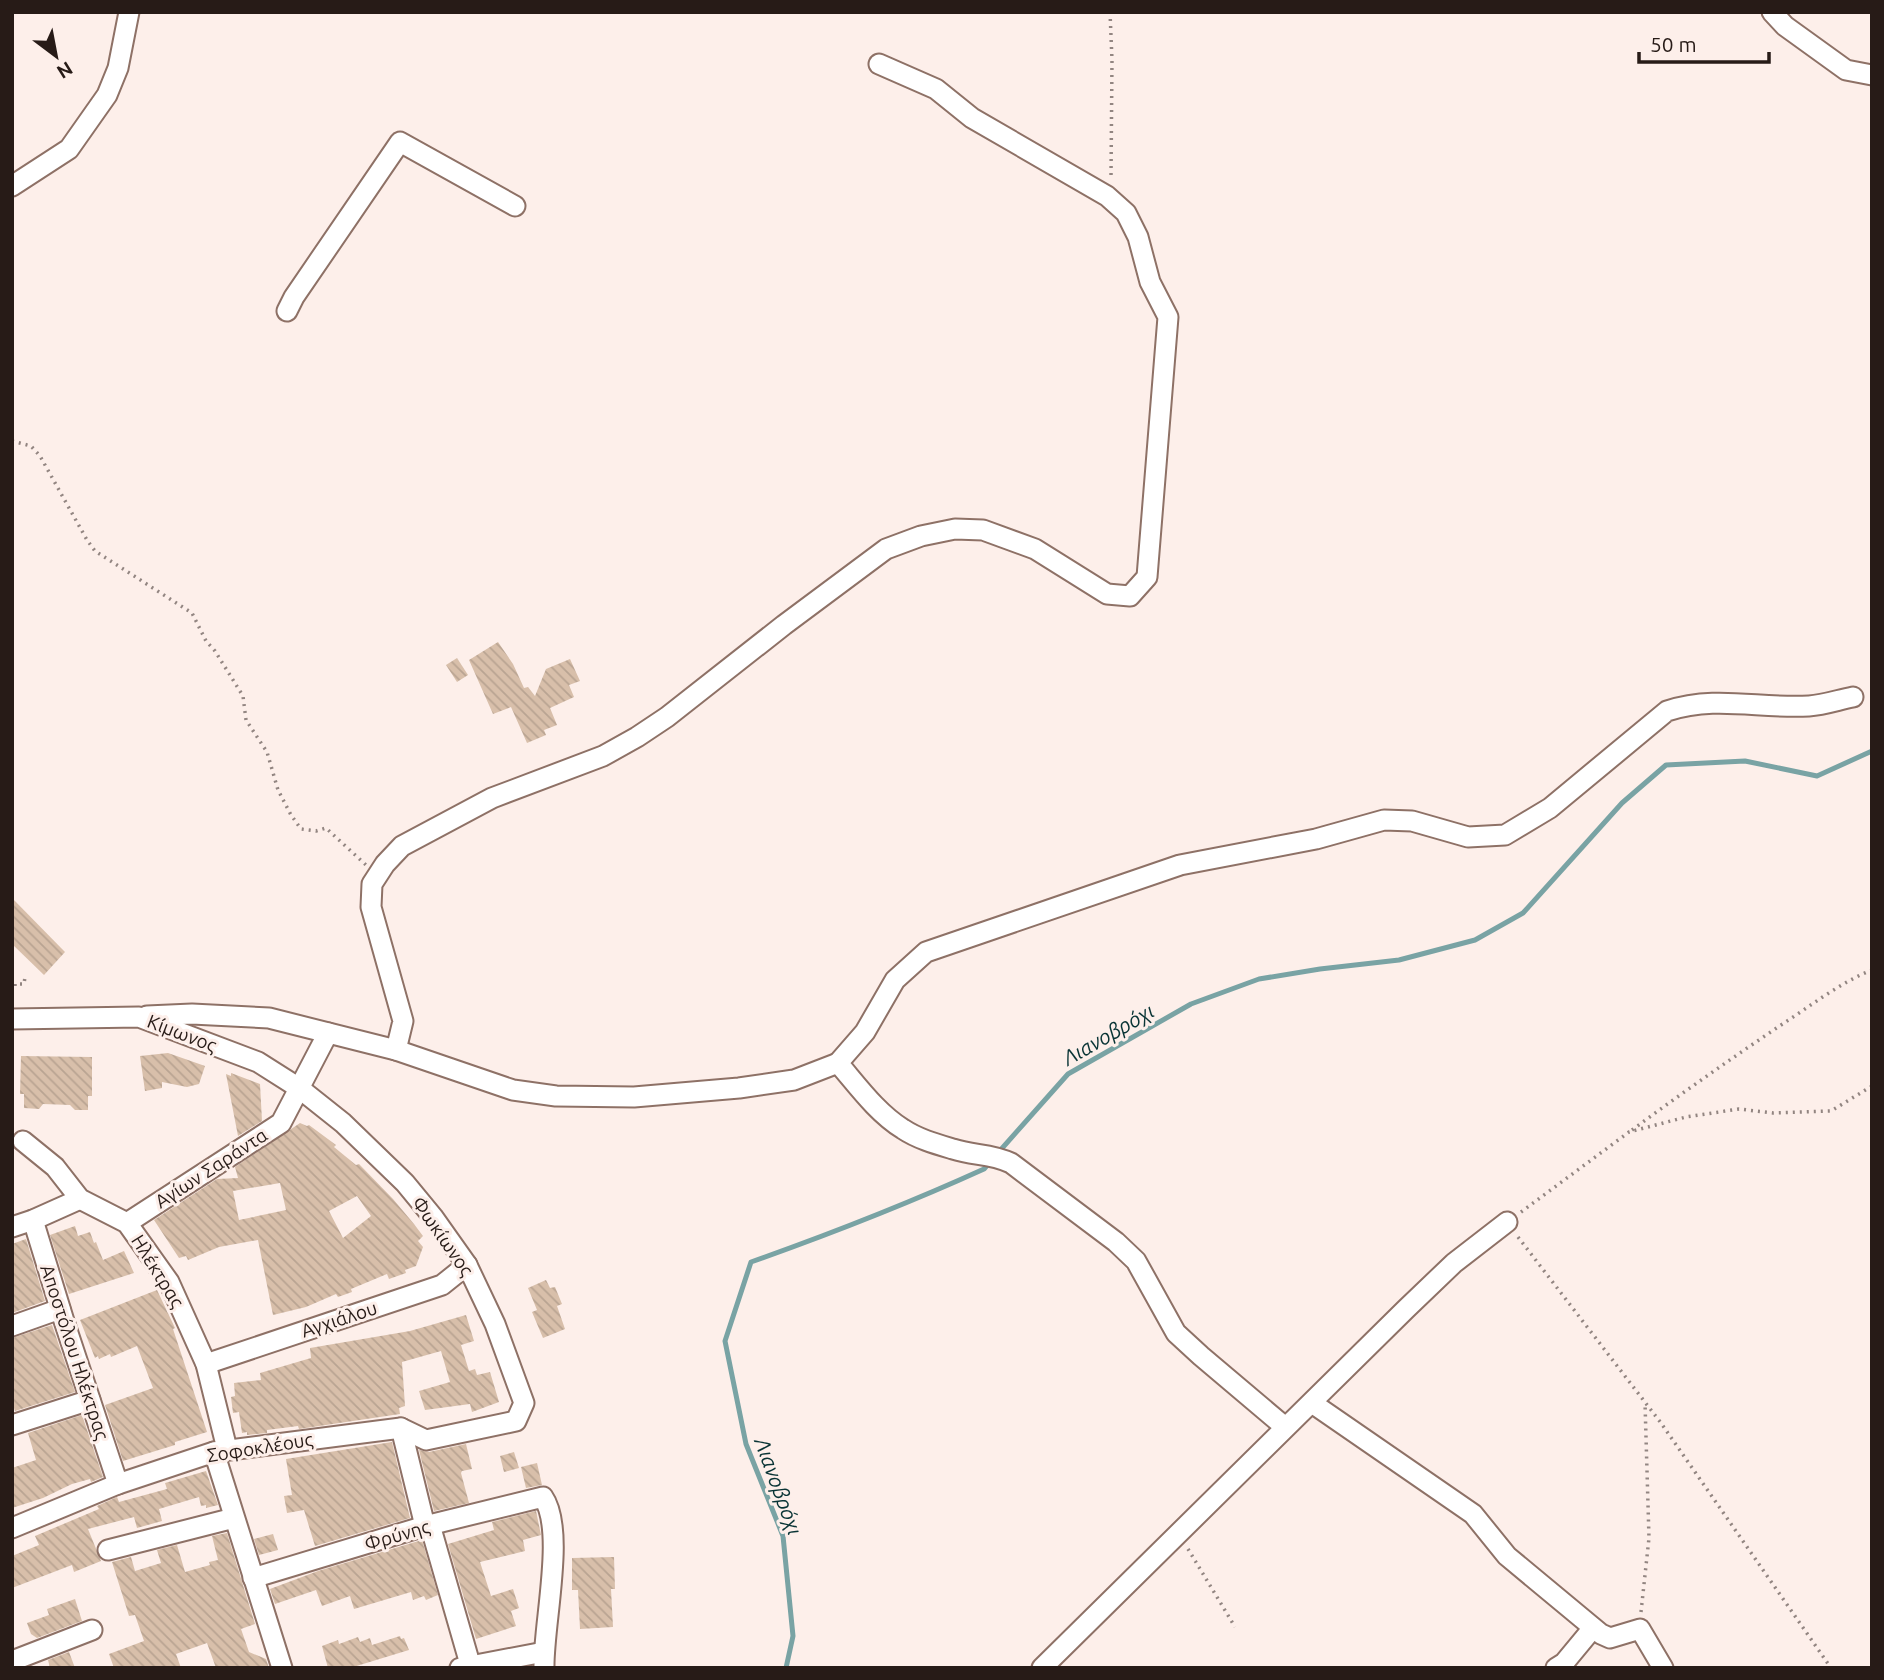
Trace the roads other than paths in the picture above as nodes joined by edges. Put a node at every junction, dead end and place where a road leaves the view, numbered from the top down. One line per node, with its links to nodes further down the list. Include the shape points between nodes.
1 (130, 12): 5 (street, via 107,95 69,149)
2 (1772, 12): 4 (street, via 1846,69)
3 (879, 64): 12 (street, via 936,89 972,118 1107,196 1126,213 1150,282 1168,317 1147,578 1130,596 1107,594 1035,549 983,530 955,529 921,536 886,549 638,737 603,756 492,798 402,846 372,884 371,907 402,1021)
4 (1872, 75)
5 (12, 186)
6 (515, 206): 7 (street, via 400,142)
7 (287, 311)
8 (1853, 697): 13 (street, via 1811,706 1691,703 1667,711 1550,808 1505,835 1468,837 1412,821 1384,820 1316,839 1180,864 961,939 926,952 909,965 865,1032)
9 (139, 1017): 10 (street, Κίμωνος); 11 (street, via 269,1018); 14 (street, Κίμωνος, via 258,1062)
10 (12, 1019)
11 (328, 1033): 12 (street); 14 (street, Αγίων Σαράντα)
12 (396, 1050): 13 (street, via 513,1090 556,1096 634,1097 739,1088 794,1080)
13 (838, 1063): 29 (street, via 902,1129 931,1143 1011,1163 1116,1242 1136,1261 1177,1333)
14 (299, 1088): 19 (street, Αγίων Σαράντα, via 281,1123); 21 (street, Φωκίωνος, via 405,1183)
15 (23, 1141): 16 (street, Ηλέκτρας, via 55,1167)
16 (80, 1199): 17 (street); 19 (street, Ηλέκτρας)
17 (33, 1220): 20 (street); 22 (street, Αποστόλου Ηλέκτρας)
18 (1507, 1222): 26 (street, via 1454,1263)
19 (127, 1223): 24 (street, Ηλέκτρας, via 169,1282)
20 (12, 1227)
21 (467, 1265): 24 (street, Αγχιάλου, via 442,1285); 27 (street, Φωκίωνος, via 495,1324 524,1404)
22 (60, 1309): 23 (street); 25 (street, Αποστόλου Ηλέκτρας)
23 (12, 1326)
24 (206, 1364): 31 (street, Ηλέκτρας)
25 (90, 1400): 28 (street); 32 (street, Αποστόλου Ηλέκτρας)
26 (1312, 1403): 29 (street); 38 (street, via 1473,1514 1507,1556)
27 (516, 1421): 30 (street, Σοφοκλέους, via 426,1440)
28 (12, 1425)
29 (1285, 1427): 44 (street)
30 (401, 1428): 31 (street, Σοφοκλέους); 34 (street)
31 (221, 1450): 32 (street, Σοφοκλέους); 33 (street, Ηλέκτρας)
32 (118, 1484): 35 (street, Σοφοκλέους)
33 (234, 1518): 36 (street); 37 (street, Ηλέκτρας)
34 (427, 1526): 37 (street, Φρύνης); 40 (street, Φρύνης, via 543,1497 551,1508 553,1554); 42 (street)
35 (12, 1528)
36 (108, 1550)
37 (253, 1578): 43 (street, Ηλέκτρας)
38 (1593, 1628): 45 (street); 46 (street, via 1610,1638 1640,1629)
39 (92, 1630): 41 (street)
40 (544, 1660): 42 (street)
41 (12, 1661)
42 (465, 1666)
43 (282, 1668)
44 (1042, 1668)
45 (1556, 1668)
46 (1663, 1668)

